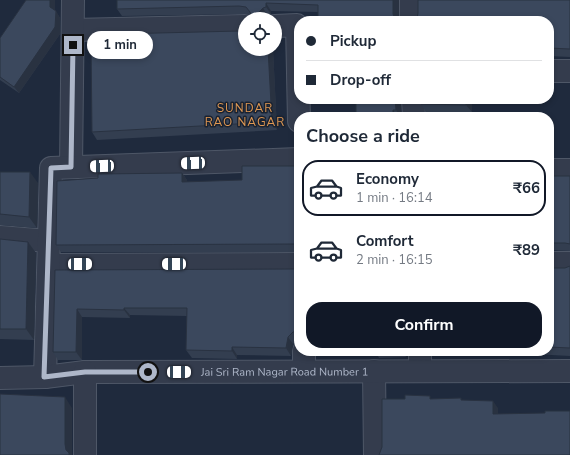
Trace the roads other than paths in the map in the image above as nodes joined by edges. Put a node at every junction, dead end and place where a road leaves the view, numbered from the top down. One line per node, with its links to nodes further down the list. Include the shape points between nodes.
1 (73, 0): 7 (street)
2 (411, 0): 3 (street)
3 (412, 16)
4 (294, 25): 6 (street)
5 (238, 26): 7 (street)
6 (282, 26)
7 (73, 30): 11 (street)
8 (570, 70): 9 (street)
9 (554, 71)
10 (294, 159): 11 (street)
11 (71, 167): 15 (street, via 51,168)
12 (554, 170): 13 (street)
13 (570, 170)
14 (0, 237): 15 (street)
15 (48, 241): 19 (street)
16 (554, 263): 17 (street)
17 (570, 263)
18 (294, 264): 19 (street)
19 (49, 265): 25 (street)
20 (304, 361): 22 (street, Jai Sri Ram Nagar Road Number 1); 24 (street, Jai Sri Ram Nagar Road Number 1)
21 (420, 361): 22 (street, Jai Sri Ram Nagar Road Number 1); 23 (street, Jai Sri Ram Nagar Road Number 1)
22 (374, 371): 28 (street)
23 (570, 371)
24 (85, 372): 25 (street, Jai Sri Ram Nagar Road Number 1); 27 (street)
25 (44, 377): 26 (street, Jai Sri Ram Nagar Road Number 1)
26 (0, 378)
27 (85, 455)
28 (375, 455)

